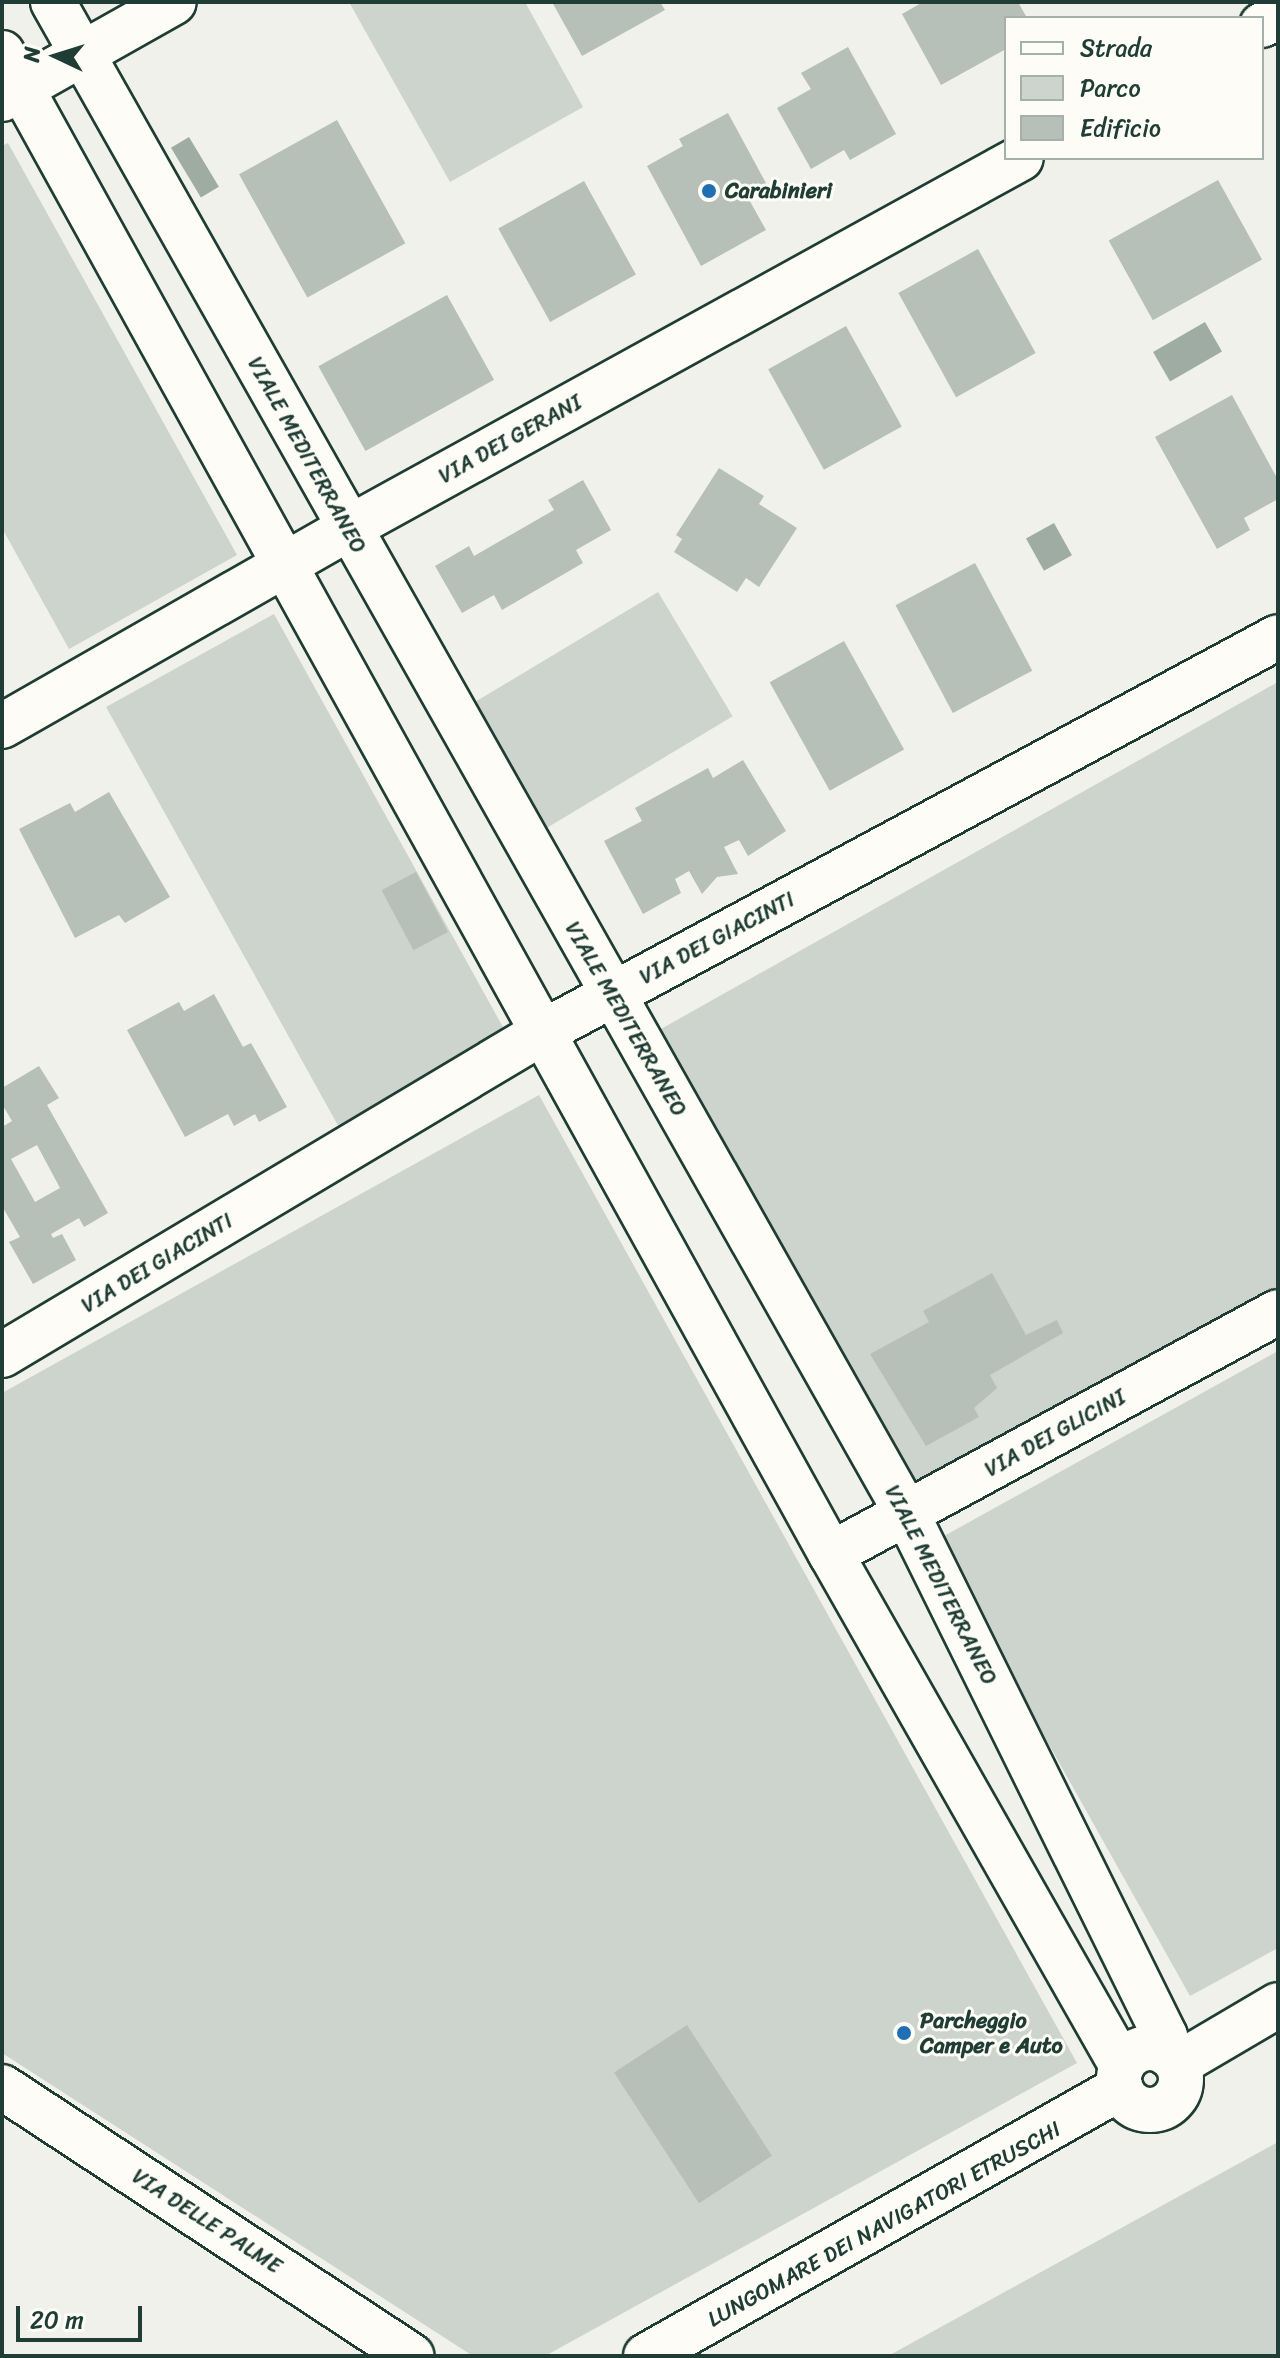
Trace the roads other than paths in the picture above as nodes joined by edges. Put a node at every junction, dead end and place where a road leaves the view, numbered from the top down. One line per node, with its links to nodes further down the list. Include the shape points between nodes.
1 (53, 2): 3 (street, VIALE MEDITERRANEO)
2 (174, 2): 3 (street)
3 (84, 56): 4 (street); 6 (street, VIALE MEDITERRANEO)
4 (9, 80): 7 (street)
5 (1017, 160): 6 (street, VIA DEI GERANI)
6 (347, 529): 7 (street, VIA DEI GERANI); 10 (street, VIALE MEDITERRANEO)
7 (286, 566): 9 (street, VIA DEI GERANI); 11 (street)
8 (1278, 637): 10 (street, VIA DEI GIACINTI)
9 (2, 726)
10 (612, 995): 11 (street, VIA DEI GIACINTI); 14 (street, VIALE MEDITERRANEO)
11 (543, 1032): 13 (street, VIA DEI GIACINTI); 15 (street)
12 (1278, 1312): 14 (street, VIA DEI GLICINI)
13 (2, 1355)
14 (907, 1514): 15 (street, VIA DEI GLICINI); 17 (street, VIALE MEDITERRANEO)
15 (831, 1554): 18 (street)
16 (1278, 2005): 17 (street)
17 (1172, 2058): 18 (street, via 1137,2051); 18 (street, via 1178,2093 1159,2109 1135,2107)
18 (1121, 2077): 21 (street, LUNGOMARE DEI NAVIGATORI ETRUSCHI)
19 (2, 2087): 20 (street, VIA DELLE PALME)
20 (412, 2356)
21 (646, 2356)

